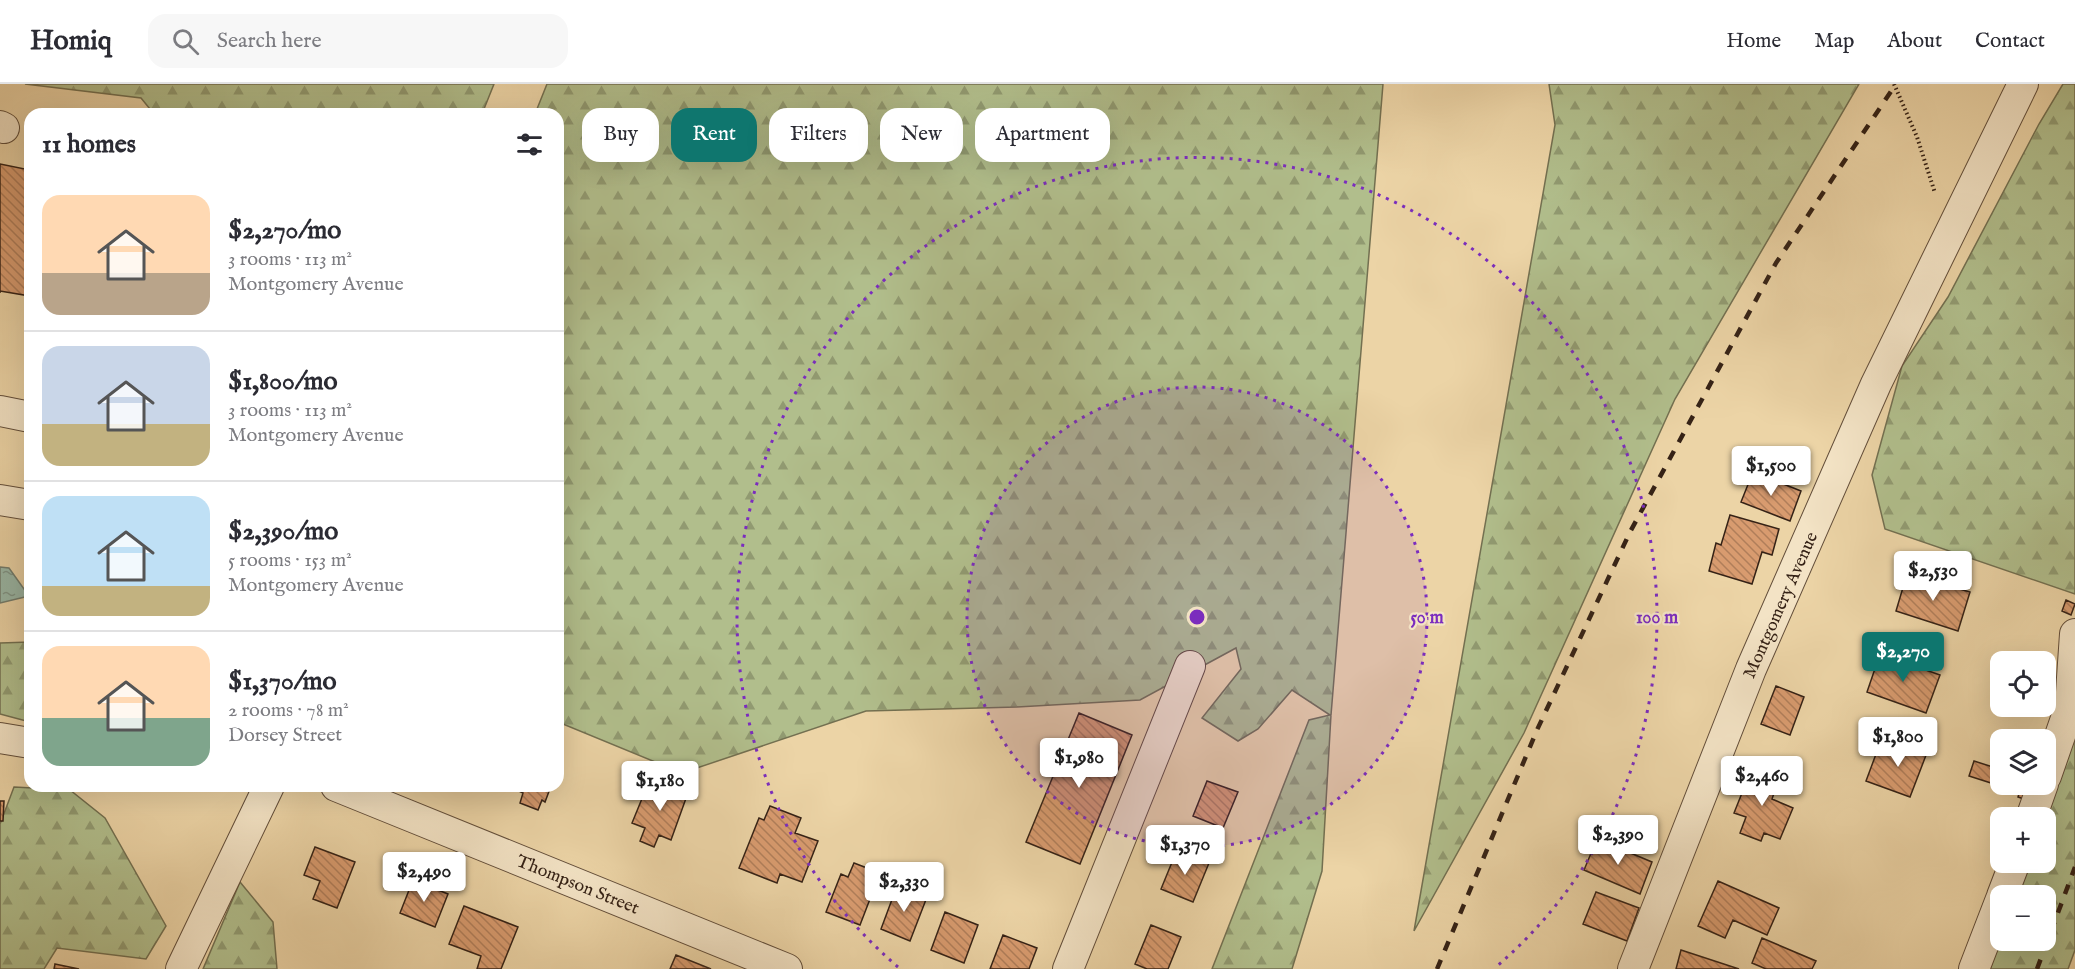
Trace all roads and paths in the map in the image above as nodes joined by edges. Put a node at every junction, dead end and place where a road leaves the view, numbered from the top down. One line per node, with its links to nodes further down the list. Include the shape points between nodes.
1 (1894, 84): 3 (path, via 1917,137)
2 (2023, 85): 3 (street, Montgomery Avenue)
3 (1948, 237): 19 (street, Montgomery Avenue, via 1876,384 1751,669)
4 (0, 411): 5 (street)
5 (24, 416)
6 (0, 500): 7 (street)
7 (24, 504)
8 (2075, 634): 12 (street, via 2070,708)
9 (1190, 666): 18 (street)
10 (0, 738): 11 (street)
11 (24, 742)
12 (2056, 748)
13 (266, 792): 16 (street)
14 (351, 792): 17 (street, Thompson Street)
15 (1990, 928): 20 (street)
16 (181, 969)
17 (787, 969)
18 (1068, 969)
19 (1632, 969)
20 (1974, 969)

